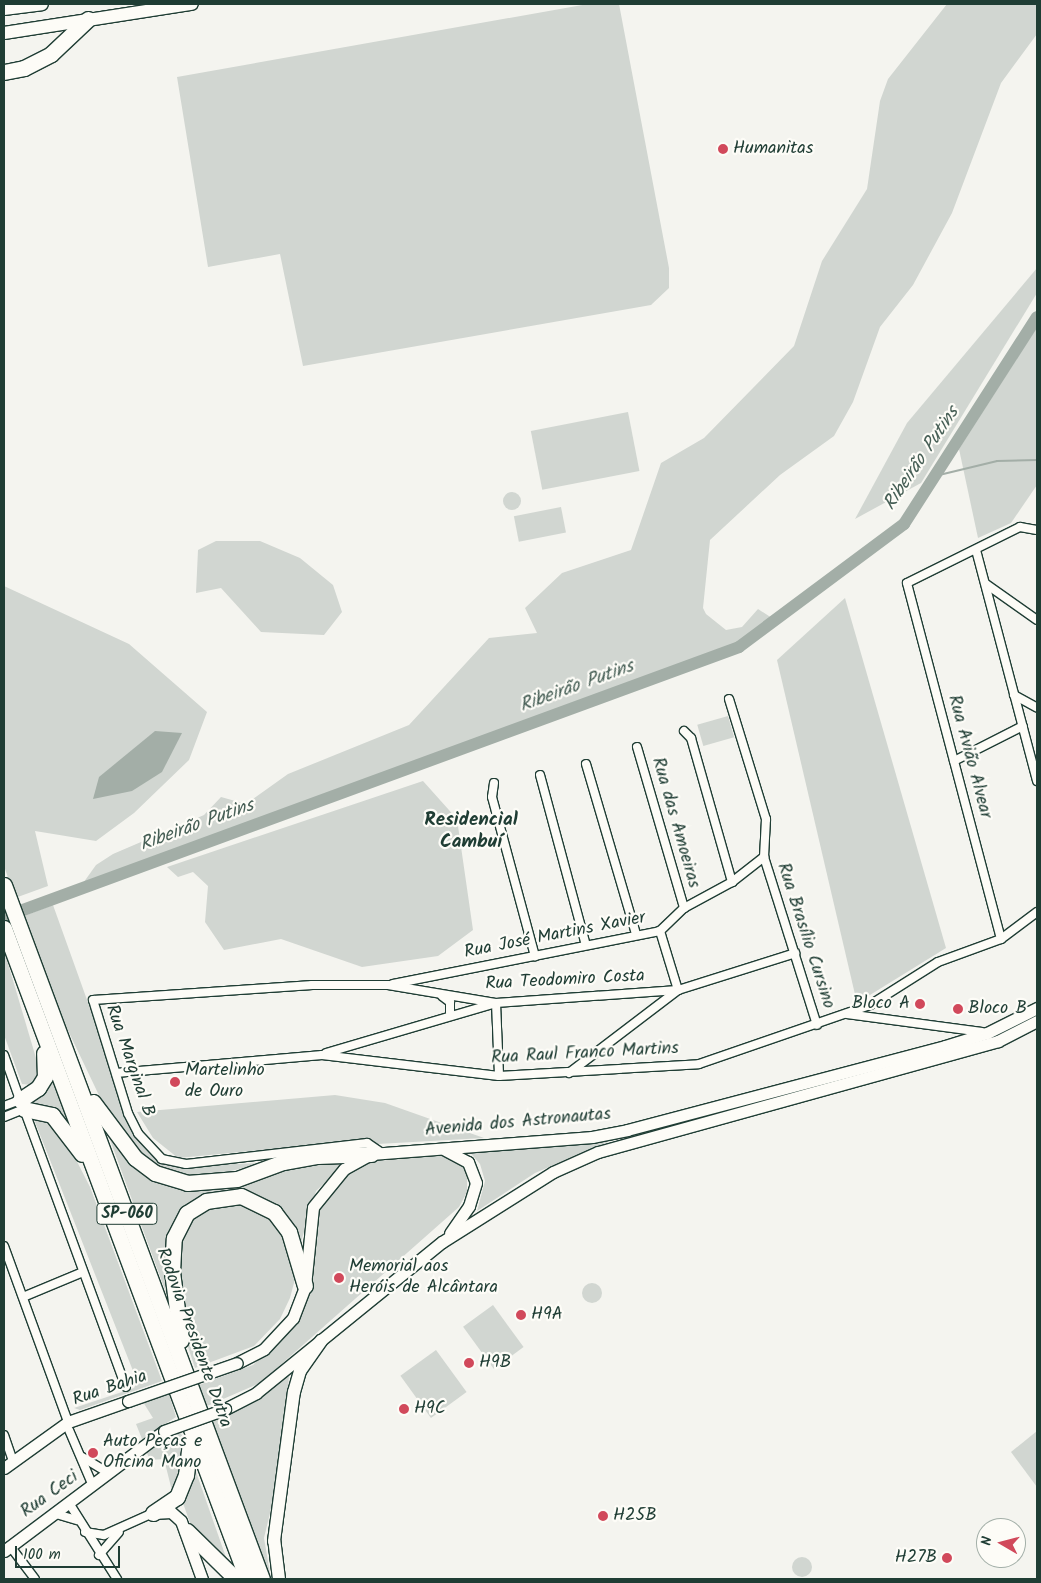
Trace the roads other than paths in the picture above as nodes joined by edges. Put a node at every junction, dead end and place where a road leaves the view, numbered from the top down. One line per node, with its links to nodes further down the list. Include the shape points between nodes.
1 (42, 4): 3 (main road)
2 (192, 4): 4 (main road)
3 (4, 9)
4 (88, 20): 5 (main road); 6 (highway, via 51,54 24,68)
5 (4, 32)
6 (4, 72)
7 (1037, 530): 8 (street, via 1020,526)
8 (976, 550): 9 (street); 19 (street, Rua Avião Alvear, via 907,583)
9 (986, 583): 10 (street); 11 (street)
10 (1003, 599): 11 (street); 12 (street)
11 (992, 607): 13 (street)
12 (1037, 620)
13 (1014, 695): 15 (street); 16 (street)
14 (729, 699): 24 (street, via 766,819)
15 (1037, 708)
16 (1023, 726): 19 (street); 22 (street)
17 (684, 731): 25 (street, via 691,738)
18 (637, 747): 27 (street, Rua das Amoeiras)
19 (954, 761): 32 (street, Rua Avião Alvear)
20 (586, 764): 31 (street, via 592,773)
21 (540, 775): 33 (street)
22 (1037, 781)
23 (494, 783): 35 (street, via 492,797)
24 (764, 856): 25 (street, Rua José Martins Xavier); 34 (street, Rua Brasílio Cursino)
25 (732, 882): 27 (street, Rua José Martins Xavier)
26 (4, 887): 52 (highway, Rodovia Presidente Dutra / SP-060)
27 (684, 908): 30 (street, Rua José Martins Xavier)
28 (1037, 912): 32 (street)
29 (4, 928): 45 (highway, Rodovia Presidente Dutra / SP-060)
30 (660, 931): 31 (street, Rua José Martins Xavier); 37 (street)
31 (636, 934): 33 (street, Rua José Martins Xavier)
32 (1001, 939): 43 (street, via 938,962 870,1005)
33 (586, 945): 35 (street, Rua José Martins Xavier)
34 (794, 954): 37 (street, Rua Teodomiro Costa); 46 (street, Rua Brasílio Cursino)
35 (535, 956): 36 (street, Rua José Martins Xavier)
36 (388, 985): 38 (street, Rua Teodomiro Costa); 39 (street, Rua Teodomiro Costa, via 312,985)
37 (678, 990): 40 (street, Rua Teodomiro Costa); 54 (street)
38 (438, 994): 40 (street, Rua Teodomiro Costa); 42 (street, via 450,1002)
39 (93, 1000): 53 (street, Rua Marginal B)
40 (496, 1003): 42 (street); 55 (street)
41 (1037, 1006): 48 (main road, Avenida dos Astronautas, via 1025,1016)
42 (450, 1013): 51 (street)
43 (846, 1014): 46 (street, Rua Raul Franco Martins); 47 (street, Rua Raul Franco Martins)
44 (1037, 1021): 63 (main road, Avenida dos Astronautas, via 990,1044 598,1152 512,1195)
45 (39, 1024): 56 (highway, via 45,1077); 62 (highway, Rodovia Presidente Dutra / SP-060)
46 (817, 1025): 54 (street, Rua Raul Franco Martins, via 699,1064)
47 (933, 1028): 48 (street, Rua Raul Franco Martins); 49 (street, via 952,1034)
48 (987, 1033): 49 (main road, Avenida dos Astronautas)
49 (946, 1046): 59 (main road, Avenida dos Astronautas, via 627,1130 592,1137)
50 (4, 1055): 56 (street)
51 (322, 1055): 53 (street, Rua Raul Franco Martins); 55 (street, Rua Raul Franco Martins)
52 (70, 1062): 61 (highway, via 113,1134 154,1173 187,1183 207,1184 237,1179); 70 (highway, Rodovia Presidente Dutra / SP-060)
53 (116, 1073): 61 (street, Rua Marginal B, via 138,1133 162,1159 186,1164)
54 (569, 1073): 55 (street, Rua Raul Franco Martins)
55 (499, 1076)
56 (22, 1104): 57 (street); 58 (street); 62 (highway, via 57,1121); 65 (street)
57 (4, 1106)
58 (4, 1117)
59 (440, 1148): 60 (main road, Avenida dos Astronautas); 63 (main road, via 468,1162 476,1183 469,1206)
60 (377, 1153): 61 (highway); 66 (main road, Avenida dos Astronautas, via 344,1169 313,1207)
61 (279, 1158)
62 (100, 1184): 74 (highway, Rodovia Presidente Dutra / SP-060)
63 (442, 1242): 68 (main road, Avenida dos Astronautas)
64 (4, 1246): 67 (street)
65 (83, 1272): 67 (street); 71 (street)
66 (304, 1286): 69 (main road, Avenida dos Astronautas, via 293,1318 283,1332 264,1349); 70 (highway, via 289,1232 262,1204 230,1196 195,1207 179,1224 173,1255)
67 (23, 1297): 72 (street)
68 (321, 1341): 73 (main road, Avenida dos Astronautas, bridge, via 256,1393 225,1409); 95 (main road, via 300,1371 294,1392 274,1541)
69 (237, 1363): 72 (main road, Rua Bahia, bridge)
70 (185, 1367): 94 (highway, Rodovia Presidente Dutra / SP-060)
71 (126, 1387)
72 (68, 1426): 76 (street); 77 (main road, Rua Bahia)
73 (164, 1431): 78 (main road, Rua Ceci)
74 (190, 1434): 81 (highway, via 186,1475 177,1497); 93 (highway, Rodovia Presidente Dutra / SP-060)
75 (4, 1435): 77 (street)
76 (82, 1457): 78 (street); 79 (street)
77 (8, 1464)
78 (109, 1473): 79 (main road, Rua Ceci)
79 (92, 1486): 80 (main road, Rua Ceci)
80 (69, 1503): 82 (main road, Rua Ceci); 83 (street)
81 (153, 1513): 84 (main road, via 171,1512); 85 (street)
82 (56, 1514): 83 (street); 87 (main road, Rua Ceci)
83 (76, 1520): 86 (street)
84 (184, 1526): 91 (main road); 92 (highway)
85 (120, 1530): 86 (street, via 104,1535); 88 (street)
86 (85, 1532): 88 (street)
87 (7, 1549): 89 (street)
88 (99, 1555): 90 (street)
89 (35, 1579)
90 (118, 1579)
91 (202, 1579)
92 (236, 1579)
93 (246, 1579)
94 (262, 1579)
95 (279, 1579)

